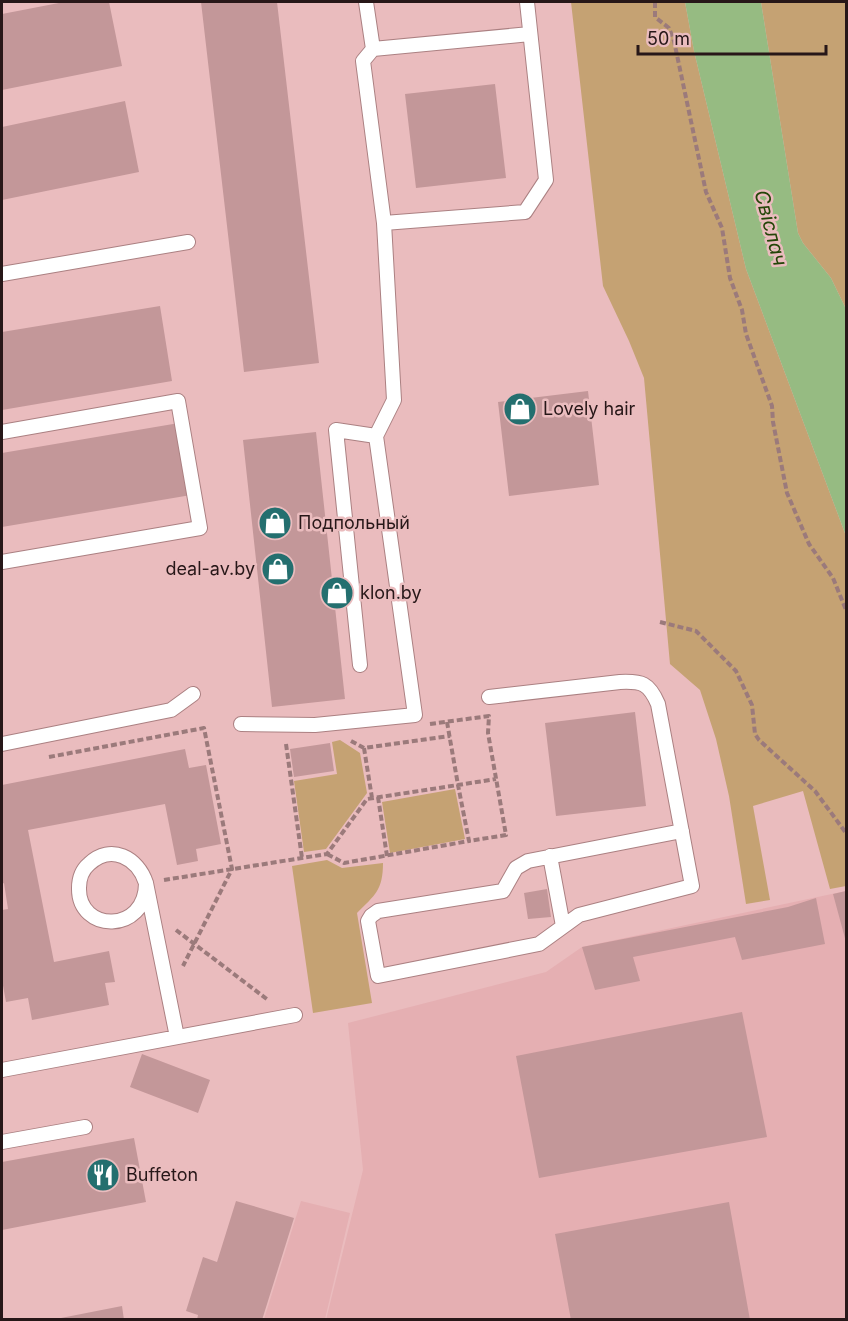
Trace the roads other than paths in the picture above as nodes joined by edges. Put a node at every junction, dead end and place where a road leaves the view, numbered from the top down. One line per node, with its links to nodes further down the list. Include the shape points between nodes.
1 (366, 2): 4 (lane)
2 (526, 2): 3 (lane)
3 (530, 34): 4 (lane); 5 (lane, via 546,180 525,212)
4 (374, 49): 5 (lane, via 363,61)
5 (384, 223): 9 (lane, via 394,400)
6 (188, 242): 7 (lane)
7 (2, 274)
8 (2, 432): 10 (lane, via 178,401 200,528)
9 (376, 436): 11 (lane, via 336,430); 14 (lane, via 415,715 315,725)
10 (2, 562)
11 (360, 665)
12 (193, 694): 15 (lane, via 171,710)
13 (489, 697): 16 (lane, via 620,682 645,684 658,704)
14 (241, 724)
15 (2, 744)
16 (682, 831): 17 (lane); 19 (lane, via 692,886 579,915)
17 (550, 856): 19 (lane); 19 (lane, via 516,868 503,891 378,911 368,921 378,976 539,944)
18 (146, 883): 18 (lane, via 142,872 129,859 108,854 84,868 78,893 93,916 116,922 134,914 142,905); 21 (lane)
19 (563, 926)
20 (293, 1016): 21 (lane)
21 (177, 1037): 22 (lane)
22 (2, 1070)
23 (85, 1127): 24 (lane)
24 (2, 1142)

